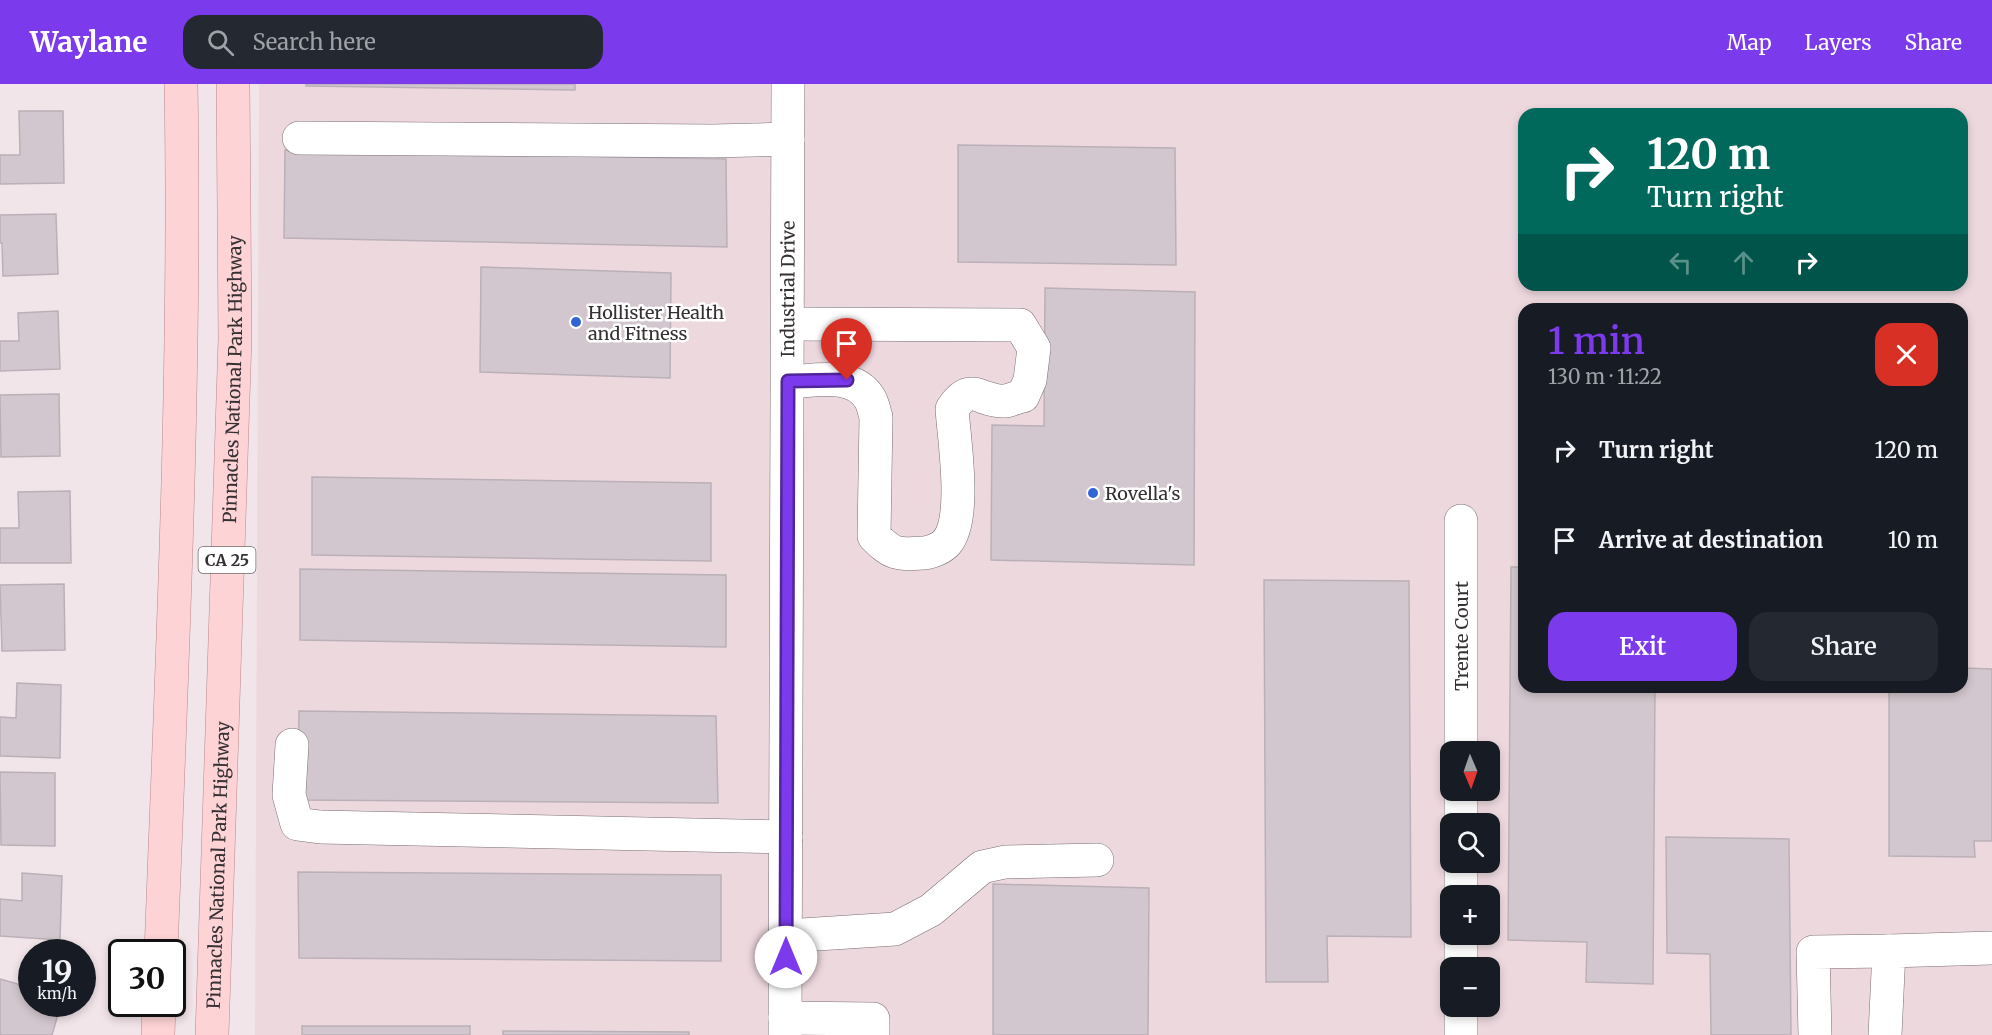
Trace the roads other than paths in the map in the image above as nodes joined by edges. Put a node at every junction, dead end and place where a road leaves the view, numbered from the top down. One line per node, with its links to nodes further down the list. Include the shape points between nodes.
1 (181, 84): 14 (main road, CA 25, via 182,348)
2 (233, 84): 21 (main road, Pinnacles National Park Highway / CA 25, via 235,338)
3 (788, 84): 5 (street, Industrial Drive)
4 (299, 138): 5 (street)
5 (788, 139): 6 (street, Industrial Drive)
6 (788, 324): 7 (street, Industrial Drive); 7 (street, via 1020,325 1034,348 1030,380 1023,396 1003,401 973,393 959,398 952,409 959,505 947,542 930,553 906,555 889,551 874,536 876,417 865,392 847,380)
7 (788, 381): 11 (street, Industrial Drive)
8 (1461, 521): 9 (street, Trente Court)
9 (1461, 741)
10 (292, 745): 11 (street, via 289,795 297,824)
11 (786, 837): 13 (street, Industrial Drive)
12 (1097, 860): 13 (street, via 1005,862 982,867 931,910 895,929)
13 (786, 936): 19 (street, Industrial Drive)
14 (162, 939)
15 (1992, 948): 16 (street)
16 (1889, 951): 24 (street, via 1813,952); 25 (street)
17 (159, 1017): 20 (main road)
18 (1461, 1017): 23 (street)
19 (785, 1027): 22 (street, via 873,1019)
20 (158, 1035)
21 (212, 1035)
22 (873, 1035)
23 (1461, 1035)
24 (1815, 1035)
25 (1885, 1035)

